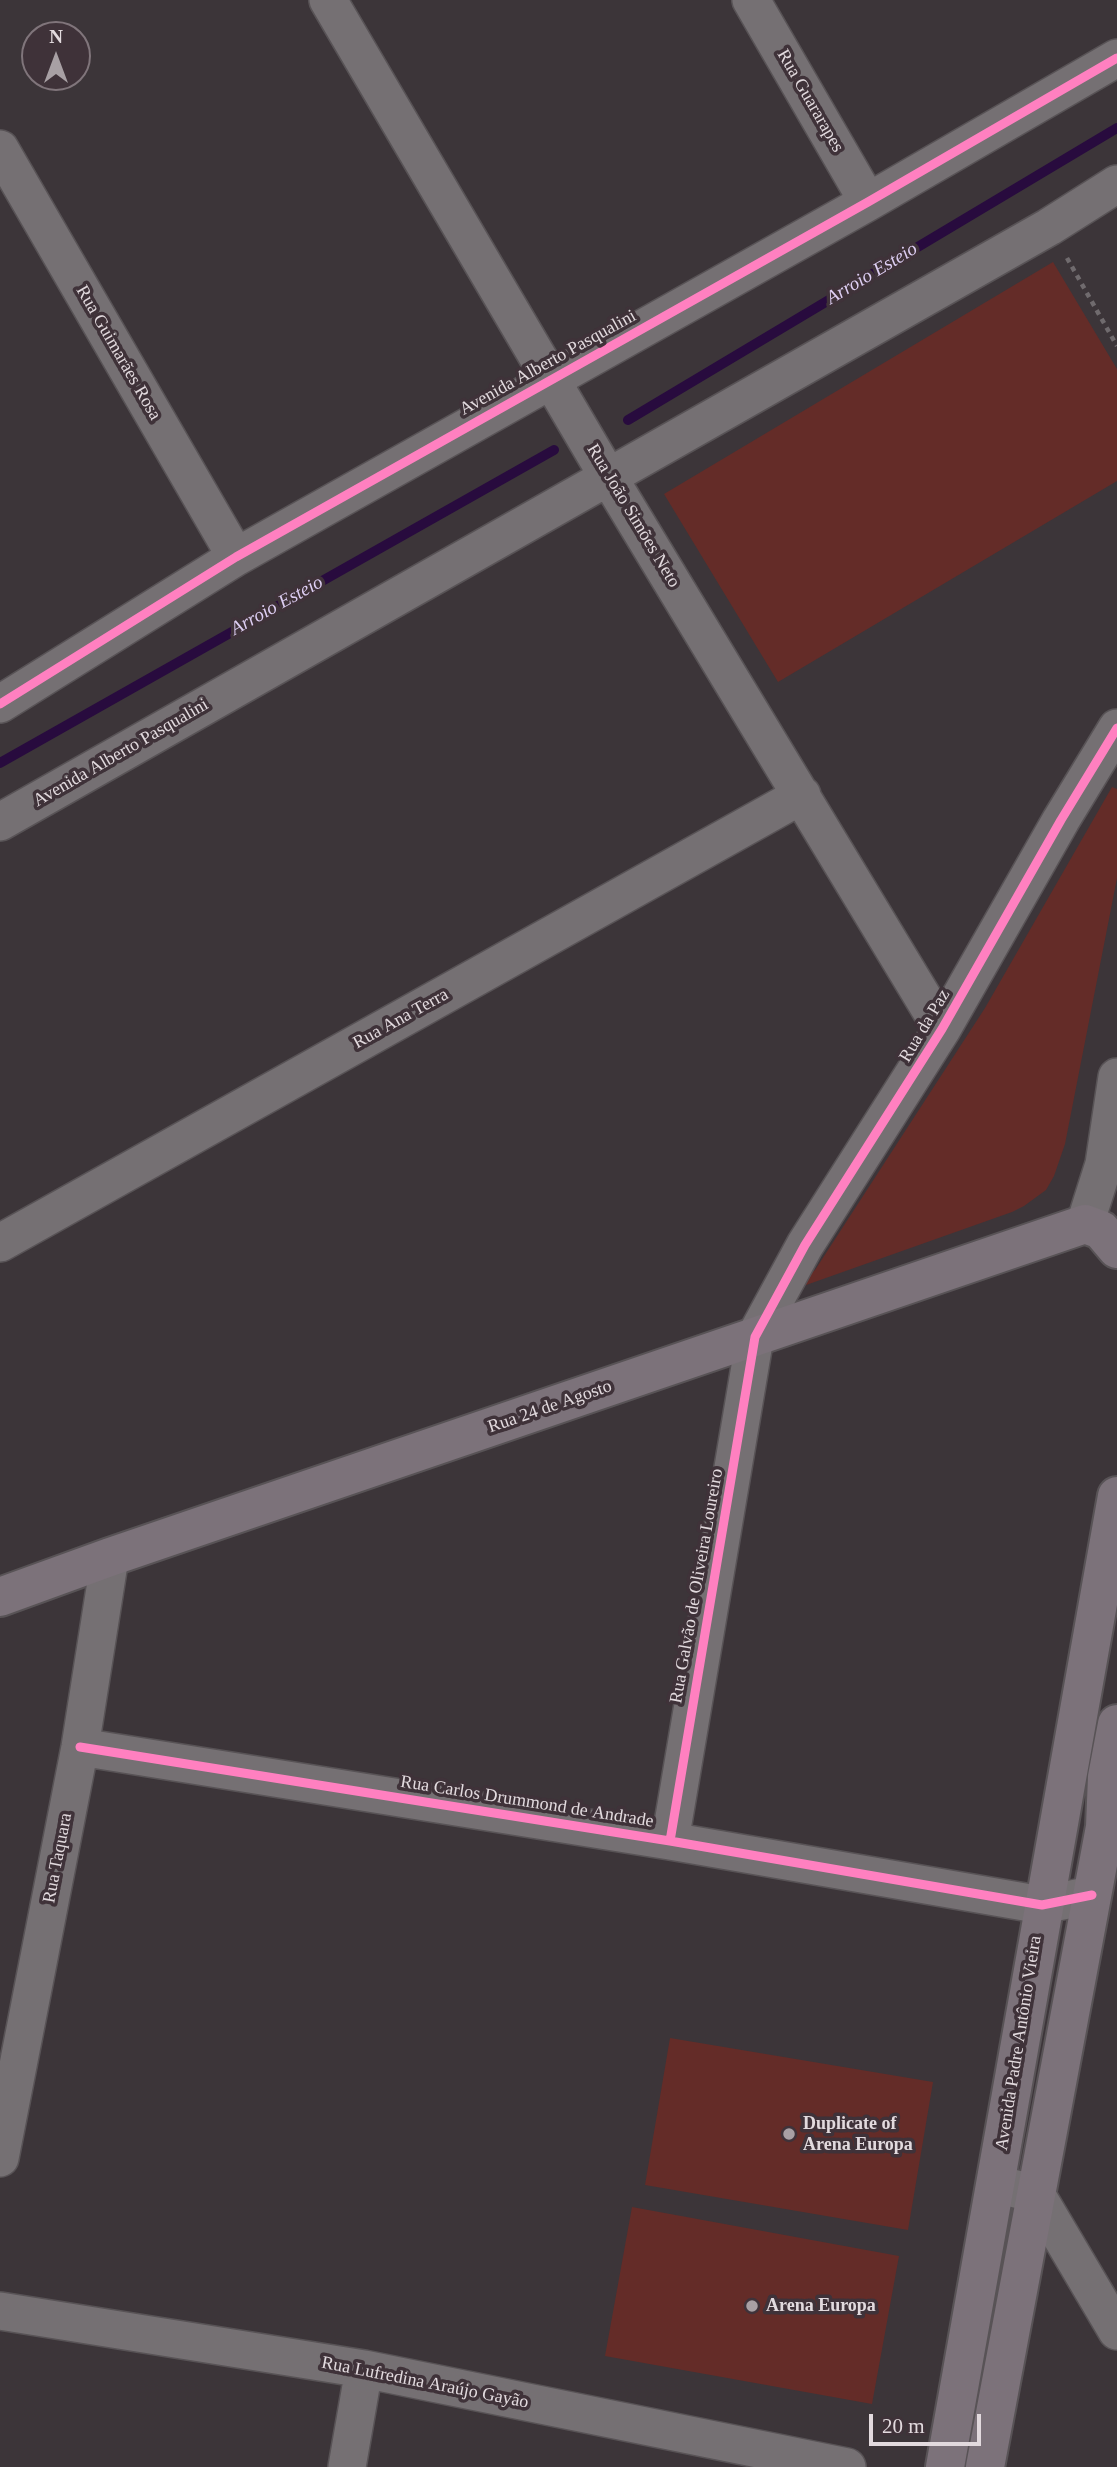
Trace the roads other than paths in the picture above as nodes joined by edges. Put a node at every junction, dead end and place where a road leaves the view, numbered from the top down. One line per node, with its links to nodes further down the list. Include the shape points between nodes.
1 (328, 0): 7 (street, Rua João Simões Neto)
2 (751, 0): 6 (street, Rua Guararapes)
3 (1117, 58): 6 (street, Avenida Alberto Pasqualini)
4 (0, 149): 9 (street, Rua Guimarães Rosa)
5 (1117, 184): 8 (street, Avenida Alberto Pasqualini, via 1049,226)
6 (868, 202): 7 (street, Avenida Alberto Pasqualini)
7 (554, 384): 8 (street, Rua João Simões Neto); 9 (street, Avenida Alberto Pasqualini)
8 (604, 470): 12 (street, Rua João Simões Neto); 13 (street, Avenida Alberto Pasqualini)
9 (236, 557): 10 (street, Avenida Alberto Pasqualini)
10 (0, 704)
11 (1117, 728): 14 (street, Rua da Paz)
12 (802, 795): 14 (street, Rua João Simões Neto); 17 (street, Rua Ana Terra)
13 (0, 822)
14 (942, 1029): 18 (street, Rua da Paz, via 805,1245)
15 (1117, 1077): 16 (street, via 1104,1164)
16 (1105, 1233): 18 (main road, Rua 24 de Agosto)
17 (0, 1243)
18 (755, 1337): 20 (main road, Rua 24 de Agosto); 28 (street, Rua Galvão de Oliveira Loureiro)
19 (1117, 1496): 25 (main road, Avenida Padre Antônio Vieira)
20 (110, 1557): 21 (main road, Rua 24 de Agosto); 23 (street, Rua Taquara)
21 (0, 1597)
22 (1117, 1724): 24 (main road)
23 (80, 1748): 28 (street, Rua Carlos Drummond de Andrade); 31 (street, Rua Taquara)
24 (1112, 1776): 25 (street); 26 (main road)
25 (1065, 1782): 27 (main road, Avenida Padre Antônio Vieira)
26 (1111, 1826): 27 (street); 29 (main road)
27 (1055, 1837): 30 (main road, Avenida Padre Antônio Vieira)
28 (670, 1841): 30 (street, Rua Carlos Drummond de Andrade)
29 (1093, 1895): 30 (street, Rua Carlos Drummond de Andrade); 33 (main road)
30 (1042, 1905): 32 (main road, Avenida Padre Antônio Vieira)
31 (0, 2158)
32 (996, 2184): 33 (street); 40 (main road, Avenida Padre Antônio Vieira)
33 (1036, 2194): 35 (street); 41 (main road)
34 (0, 2311): 36 (street, Rua Lufredina Araújo Gayão)
35 (1117, 2331)
36 (364, 2370): 37 (street, Rua Lufredina Araújo Gayão); 38 (street)
37 (740, 2456): 39 (street, Rua Lufredina Araújo Gayão)
38 (347, 2467)
39 (848, 2467)
40 (945, 2467)
41 (985, 2467)

